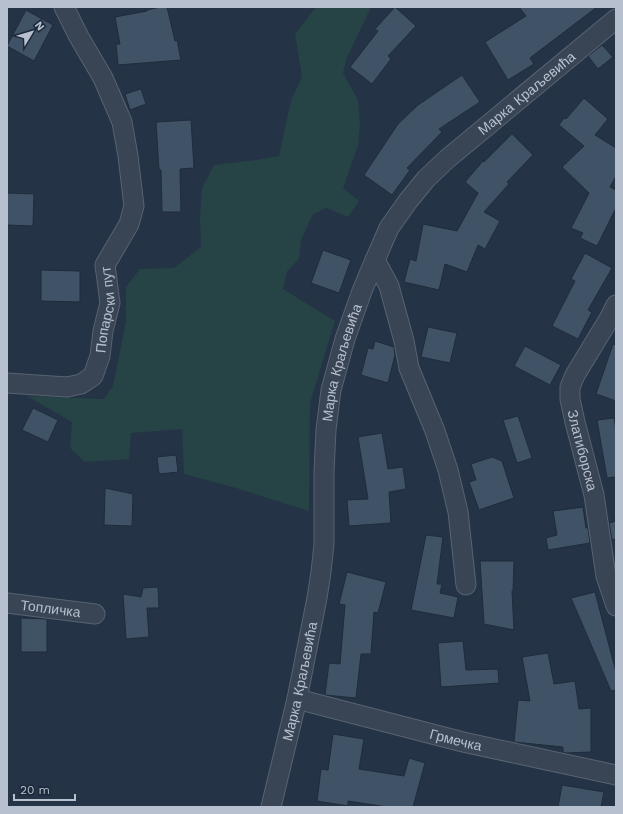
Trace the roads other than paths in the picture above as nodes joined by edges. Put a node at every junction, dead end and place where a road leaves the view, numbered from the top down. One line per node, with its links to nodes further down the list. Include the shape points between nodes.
1 (64, 7): 5 (street, Попарски пут, via 103,78 122,122 134,206 129,224 105,265 110,303 100,356 92,376 81,384 67,387)
2 (616, 19): 3 (street, Марка Краљевића, via 426,179 389,228)
3 (375, 260): 6 (street, via 389,286 409,368 448,470 458,512); 10 (street, Марка Краљевића, via 345,339 331,390 324,472 324,544 317,598)
4 (616, 306): 8 (street, Златиборска, via 575,375 570,387 570,399 594,495 606,576)
5 (7, 383)
6 (466, 585)
7 (7, 603): 9 (street, Топличка)
8 (616, 606)
9 (95, 614)
10 (297, 699): 11 (street, Грмечка, via 463,742); 12 (street, Марка Краљевића)
11 (616, 775)
12 (271, 807)

